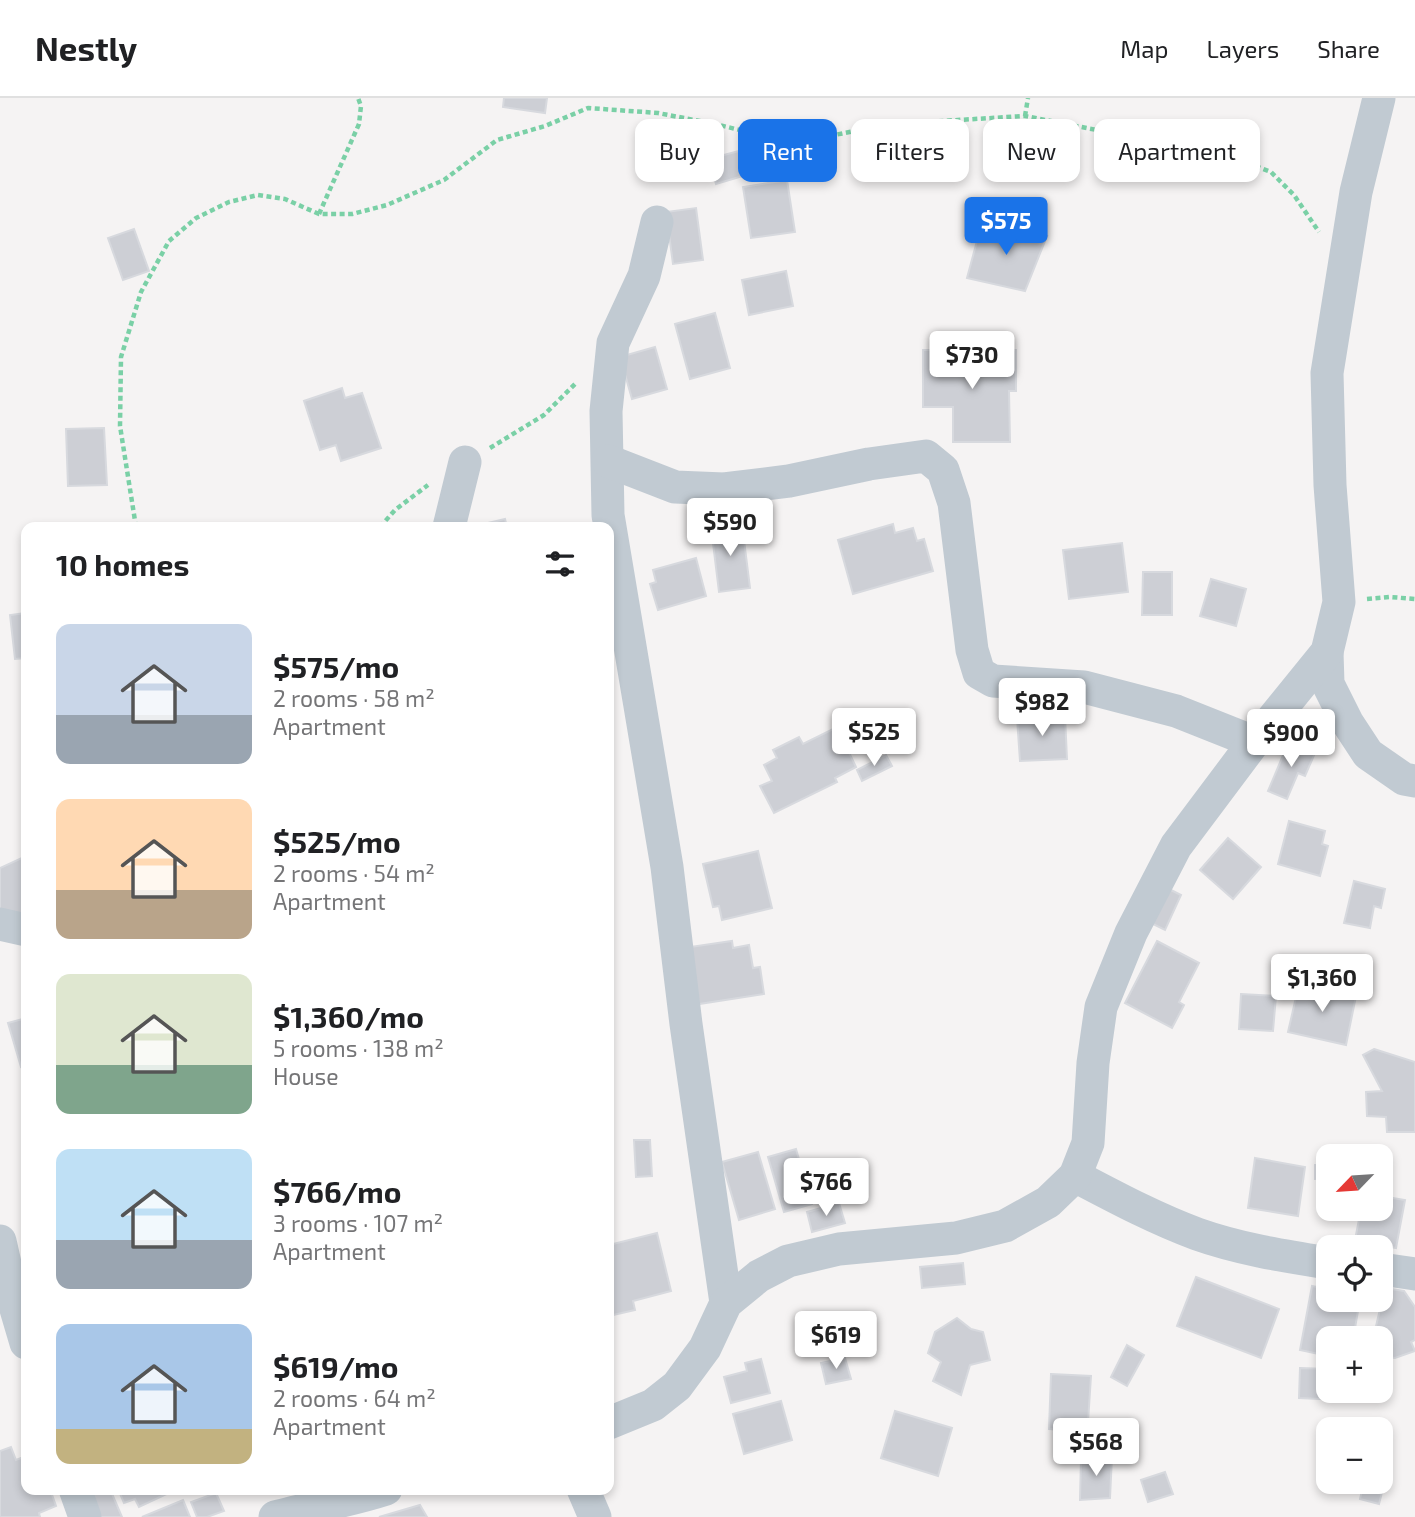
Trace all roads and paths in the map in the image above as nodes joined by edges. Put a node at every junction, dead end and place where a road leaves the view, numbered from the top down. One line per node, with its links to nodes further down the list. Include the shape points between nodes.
1 (358, 98): 5 (path, via 359,124)
2 (1028, 98): 4 (path)
3 (1379, 98): 15 (street, via 1356,192 1326,373)
4 (1025, 116)
5 (319, 214)
6 (657, 222): 7 (street, via 644,276)
7 (613, 343): 8 (street, via 606,411); 9 (path, via 544,415)
8 (608, 461): 12 (street); 17 (street, via 675,487 724,489 926,456 943,470 954,503 972,650 979,673 993,681 1084,687 1176,711)
9 (465, 462): 10 (path, via 415,493); 11 (street)
10 (384, 522)
11 (450, 522)
12 (609, 522)
13 (614, 551): 26 (street, via 667,867)
14 (1415, 599): 15 (path)
15 (1339, 602): 16 (street)
16 (1327, 652): 17 (street); 18 (street, via 1328,684 1368,754 1404,779)
17 (1254, 742): 21 (street, via 1176,846 1131,933 1101,1007 1088,1143)
18 (1415, 781)
19 (0, 924): 20 (street)
20 (21, 929)
21 (1075, 1176): 23 (street, via 1199,1235); 26 (street, via 1048,1202 1006,1226 956,1238 839,1249 788,1261 759,1276)
22 (0, 1241): 27 (street)
23 (1316, 1261)
24 (1393, 1270): 25 (street)
25 (1415, 1273)
26 (726, 1303): 28 (street, via 705,1348 677,1386 653,1405)
27 (21, 1326)
28 (614, 1421)
29 (77, 1495): 33 (street)
30 (365, 1495): 32 (street)
31 (586, 1495): 35 (street)
32 (336, 1503): 34 (street)
33 (85, 1517)
34 (275, 1517)
35 (595, 1517)

